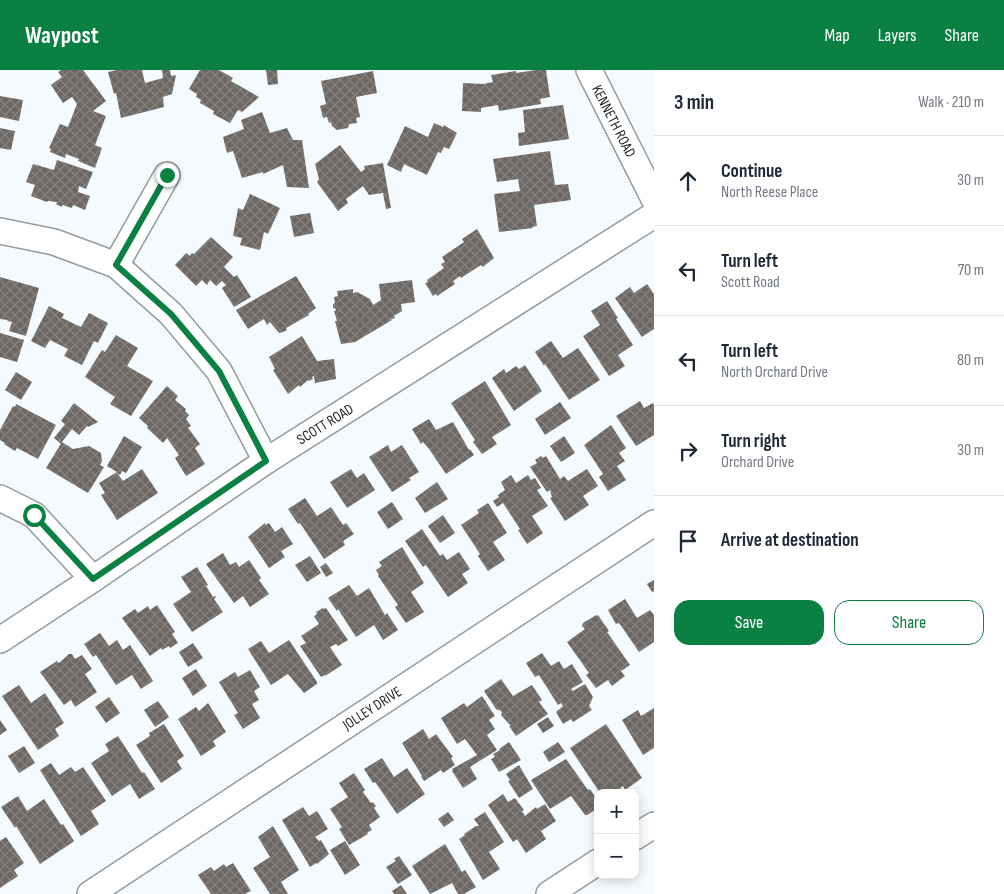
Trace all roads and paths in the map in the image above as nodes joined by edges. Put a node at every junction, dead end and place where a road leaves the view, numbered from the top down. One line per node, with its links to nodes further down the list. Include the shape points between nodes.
1 (589, 70): 3 (street, KENNETH ROAD)
2 (167, 175): 6 (street)
3 (654, 199)
4 (654, 215): 7 (street, SCOTT ROAD)
5 (0, 231): 6 (street, via 54,242)
6 (116, 265): 7 (street, via 171,314 219,371)
7 (266, 461): 10 (street, SCOTT ROAD)
8 (0, 498): 10 (street, via 34,515)
9 (654, 523): 15 (street, JOLLEY DRIVE)
10 (93, 579): 11 (street, SCOTT ROAD)
11 (0, 640)
12 (654, 825): 13 (street)
13 (639, 834)
14 (594, 865): 16 (street)
15 (90, 894)
16 (549, 894)

